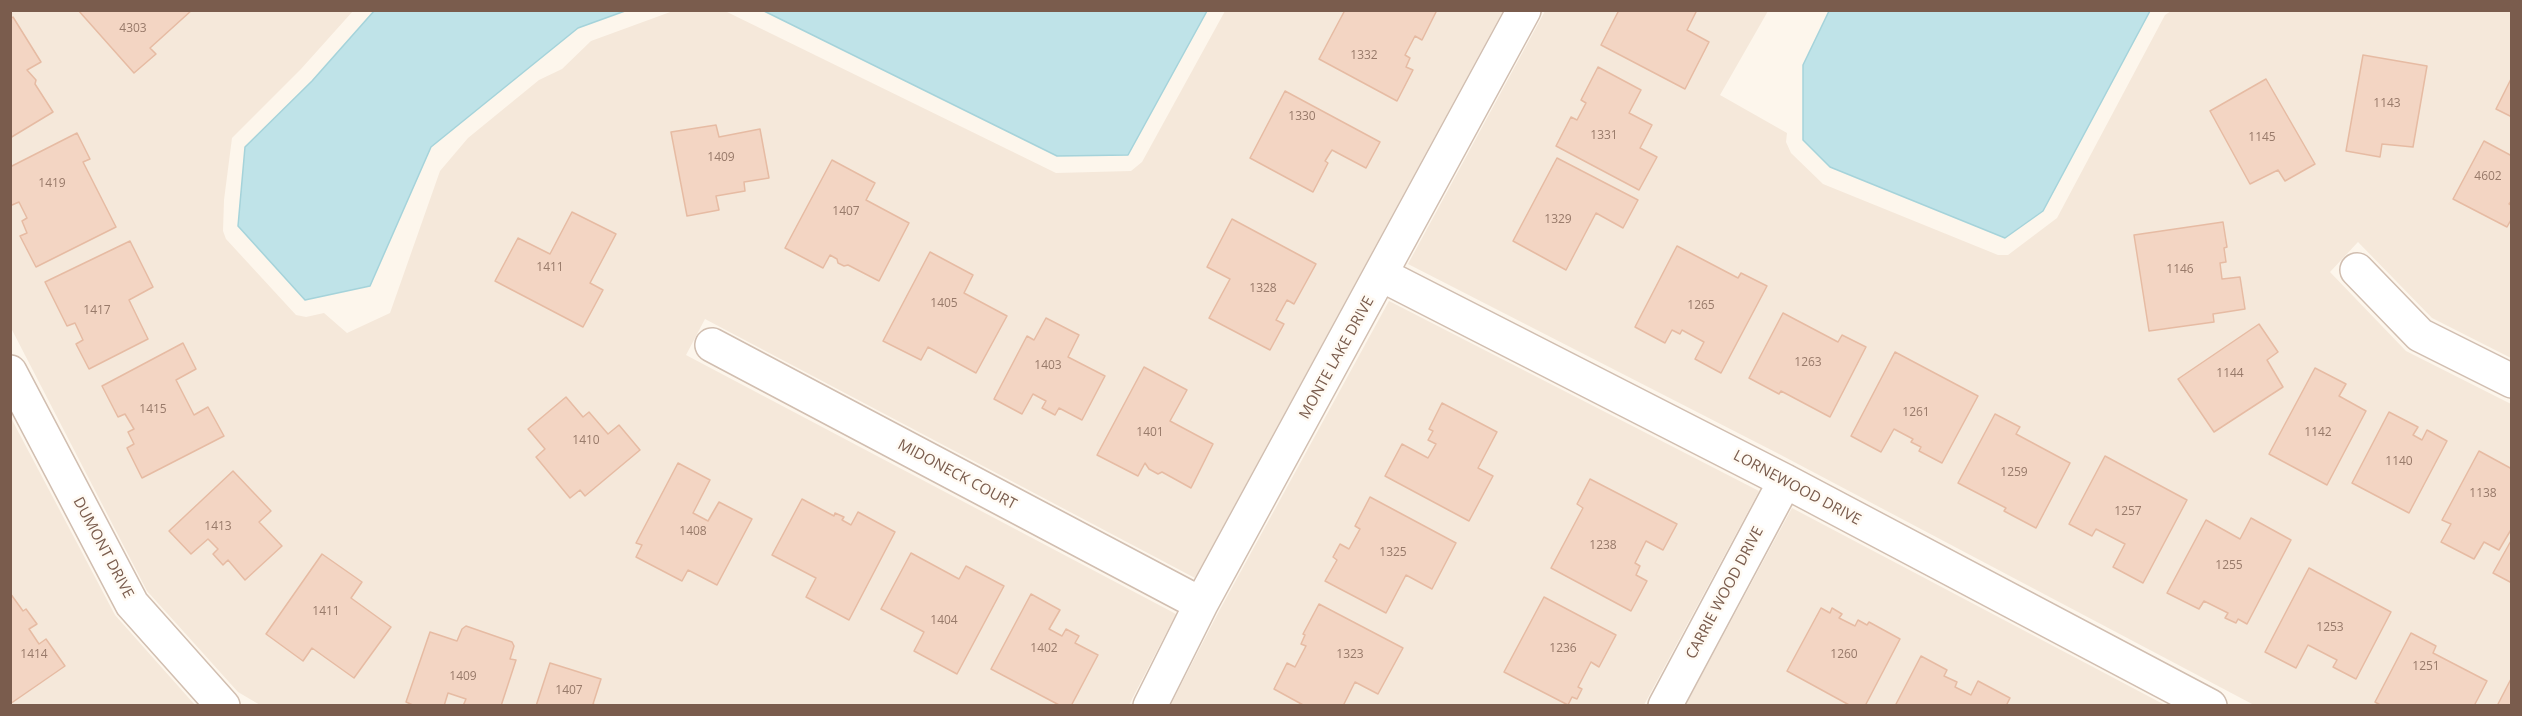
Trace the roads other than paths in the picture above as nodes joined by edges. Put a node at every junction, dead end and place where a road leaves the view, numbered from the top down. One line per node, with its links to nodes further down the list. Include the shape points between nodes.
1 (1524, 10): 3 (street, MONTE LAKE DRIVE)
2 (2357, 270): 6 (street, via 2420,336)
3 (1382, 275): 7 (street, LORNEWOOD DRIVE); 8 (street, MONTE LAKE DRIVE)
4 (712, 345): 8 (street, MIDONECK COURT)
5 (10, 372): 9 (street, DUMONT DRIVE, via 132,604)
6 (2511, 381)
7 (1785, 481): 11 (street, CARRIE WOOD DRIVE); 12 (street, LORNEWOOD DRIVE)
8 (1201, 604): 10 (street, MONTE LAKE DRIVE)
9 (223, 705)
10 (1150, 705)
11 (1665, 705)
12 (2210, 705)

